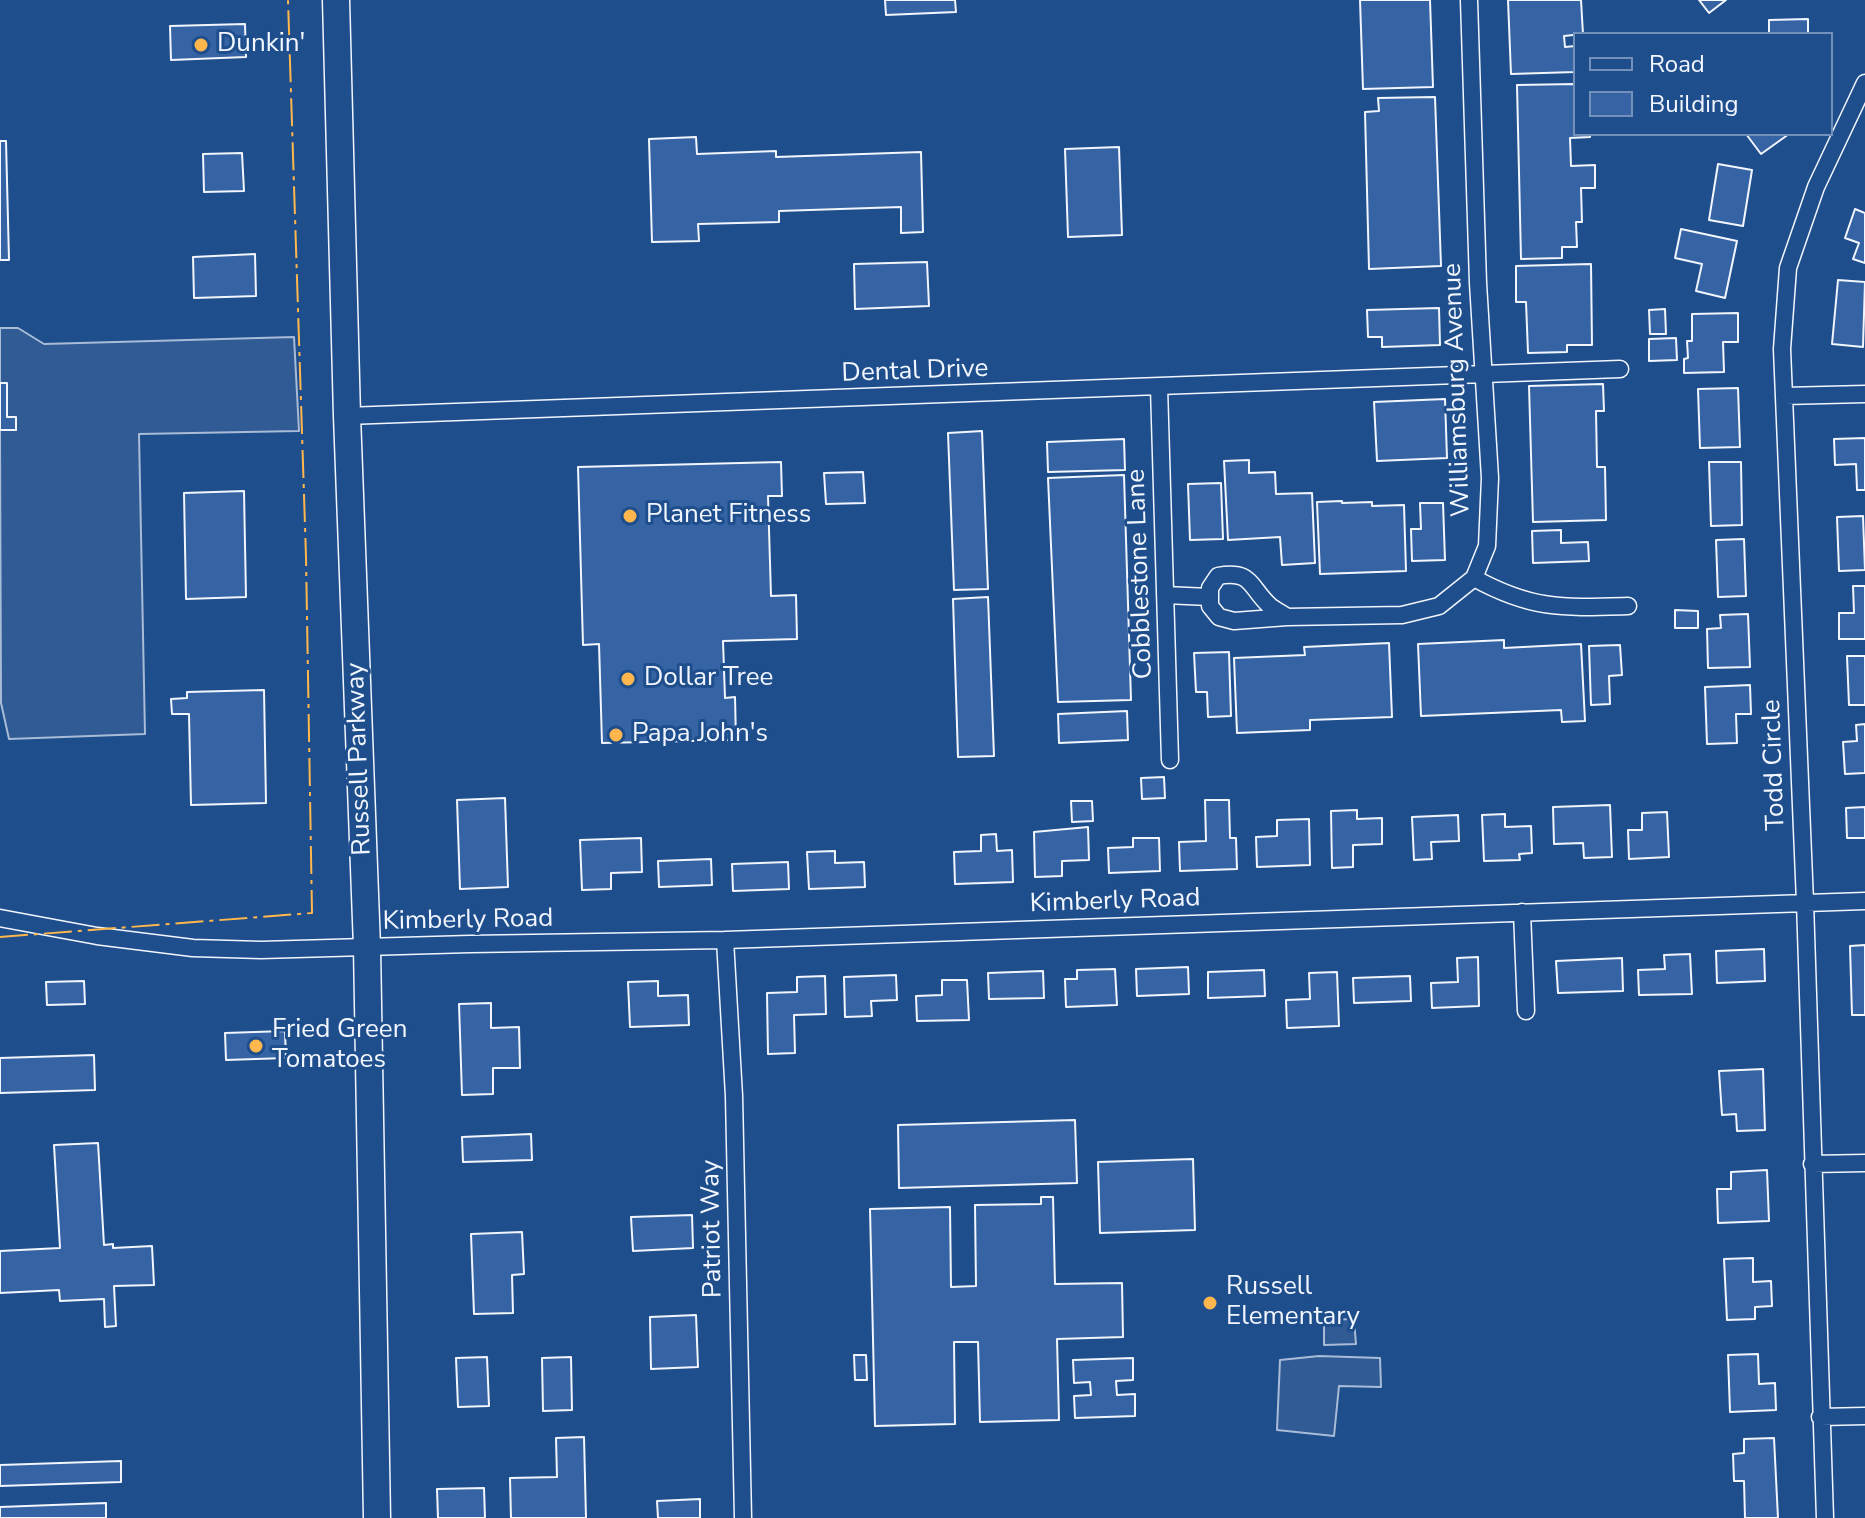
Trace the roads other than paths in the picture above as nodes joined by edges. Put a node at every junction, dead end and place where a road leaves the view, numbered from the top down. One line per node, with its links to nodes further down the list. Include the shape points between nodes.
1 (336, 0): 9 (main road, Russell Parkway)
2 (1469, 0): 5 (street, Williamsburg Avenue)
3 (1865, 83): 8 (street, Todd Circle, via 1821,176 1788,268)
4 (1620, 369): 5 (street, Dental Drive)
5 (1484, 375): 6 (street, Dental Drive); 10 (street, Williamsburg Avenue, via 1489,509 1487,546)
6 (1159, 387): 9 (street, Dental Drive); 11 (street, Cobblestone Lane)
7 (1865, 394): 8 (street)
8 (1784, 396): 17 (street, Todd Circle)
9 (347, 416): 21 (main road, Russell Parkway)
10 (1474, 578): 13 (street, via 1524,602 1565,608); 14 (street, via 1439,606 1402,615)
11 (1165, 595): 12 (street); 15 (street, Cobblestone Lane)
12 (1209, 597): 14 (street, via 1219,617 1234,621); 14 (street, via 1218,576 1233,573 1250,579)
13 (1628, 606)
14 (1287, 617)
15 (1170, 760)
16 (1865, 901): 17 (street, Kimberly Road)
17 (1805, 902): 18 (street, Kimberly Road); 24 (street, Todd Circle)
18 (1522, 912): 20 (street, Kimberly Road); 22 (street)
19 (0, 918): 21 (street, Kimberly Road, via 193,948)
20 (725, 940): 21 (street, Kimberly Road); 28 (street, Patriot Way, via 734,1096)
21 (367, 947): 27 (main road, Russell Parkway)
22 (1526, 1011)
23 (1865, 1163): 24 (street)
24 (1812, 1164): 26 (street, Todd Circle)
25 (1865, 1416): 26 (street)
26 (1820, 1417): 29 (street, Todd Circle)
27 (377, 1518)
28 (743, 1518)
29 (1825, 1518)

